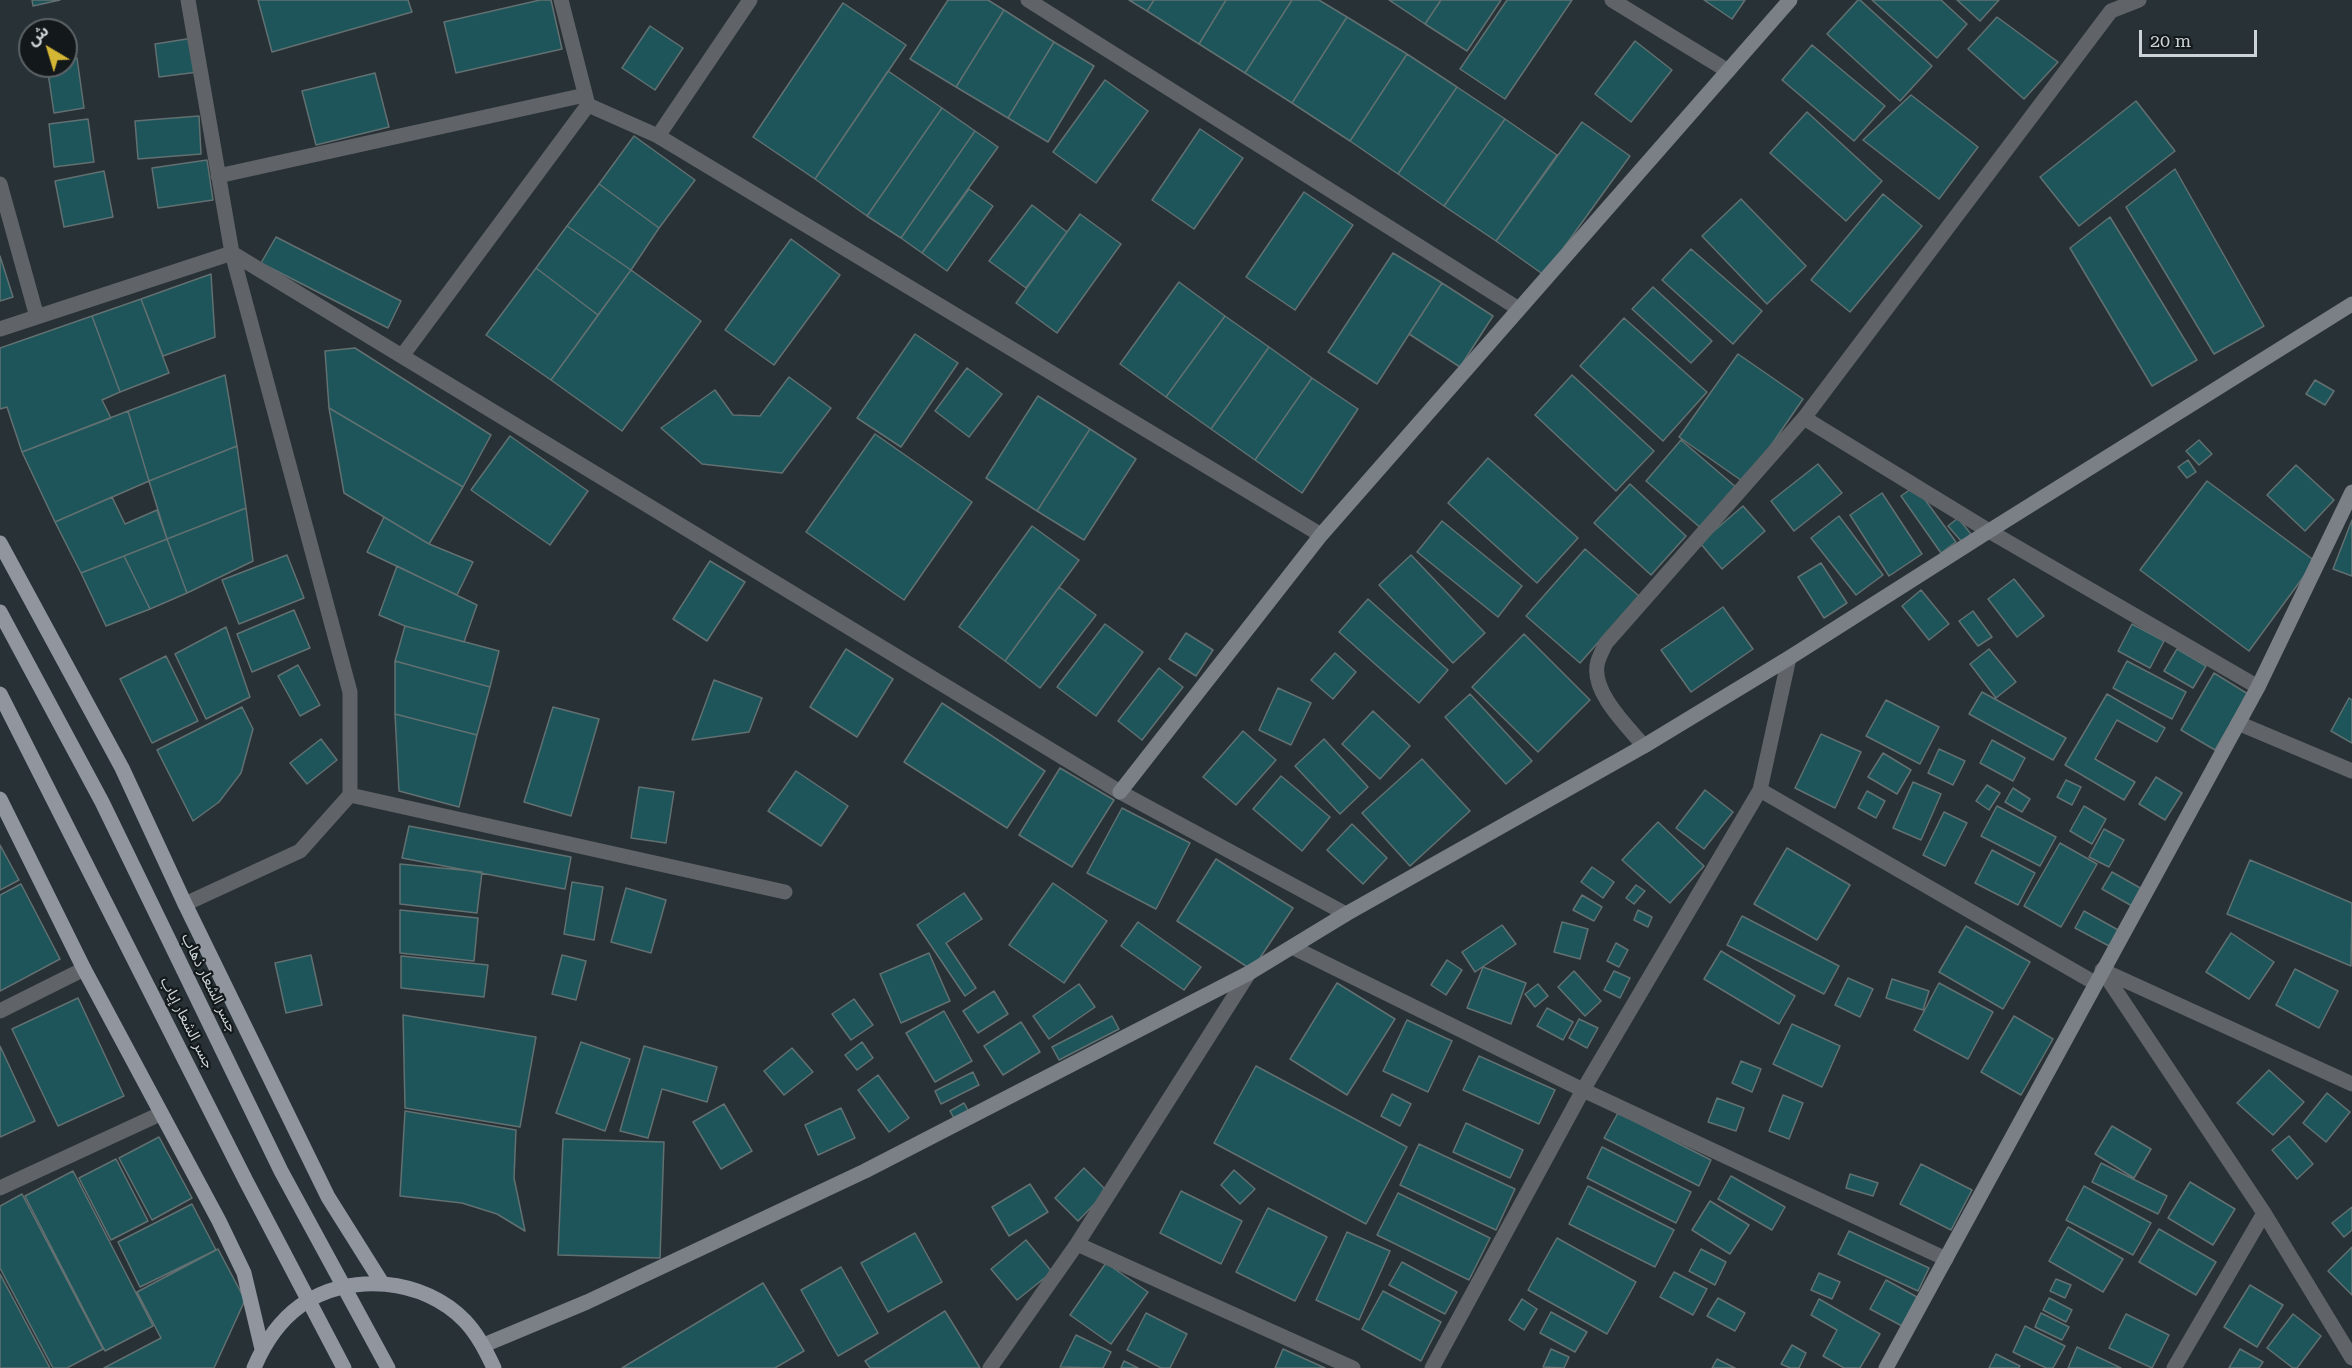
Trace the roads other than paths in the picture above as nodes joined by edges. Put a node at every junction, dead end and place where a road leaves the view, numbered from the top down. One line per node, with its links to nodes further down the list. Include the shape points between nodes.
1 (188, 0): 11 (street)
2 (561, 0): 9 (street)
3 (750, 0): 10 (street)
4 (1028, 0): 15 (street)
5 (1612, 0): 8 (street)
6 (1790, 0): 8 (main road)
7 (2139, 0): 19 (street, via 2111,11)
8 (1728, 71): 15 (main road)
9 (587, 100): 10 (street); 11 (street); 18 (street)
10 (658, 136): 22 (street)
11 (218, 177): 13 (street)
12 (0, 184): 16 (street)
13 (232, 253): 16 (street); 18 (street); 33 (street, via 350,692)
14 (2352, 304): 21 (main road)
15 (1519, 309): 22 (main road)
16 (37, 317): 17 (street)
17 (0, 329)
18 (402, 356): 32 (street)
19 (1804, 418): 21 (street); 29 (street, via 1606,644 1597,662 1596,679 1607,702)
20 (2352, 492): 26 (main road)
21 (1989, 531): 25 (main road); 26 (street)
22 (1321, 535): 32 (main road)
23 (0, 543): 36 (main road, via 122,768)
24 (0, 612): 56 (main road, جسر الشعار ذهاب, bridge, via 102,802 281,1171)
25 (1789, 658): 29 (main road); 31 (street)
26 (2258, 687): 28 (main road)
27 (0, 694): 55 (main road, جسر الشعار إياب, bridge)
28 (2238, 723): 30 (street); 41 (main road)
29 (1644, 747): 37 (main road)
30 (2352, 771)
31 (1760, 790): 41 (street); 44 (street)
32 (1120, 792): 37 (street)
33 (350, 795): 35 (street); 36 (street, via 300,851)
34 (0, 799): 39 (main road)
35 (785, 892)
36 (185, 904): 50 (main road, via 328,1197)
37 (1346, 914): 38 (main road)
38 (1292, 947): 40 (main road); 44 (street)
39 (84, 969): 42 (street); 45 (main road)
40 (1249, 974): 48 (street); 51 (main road, via 865,1171 587,1302)
41 (2098, 976): 43 (street); 47 (street); 49 (main road)
42 (0, 1011)
43 (2352, 1084)
44 (1583, 1090): 49 (street); 60 (street)
45 (160, 1114): 46 (street); 52 (main road, via 244,1274)
46 (0, 1188)
47 (2264, 1212): 53 (street); 62 (street)
48 (1077, 1244): 58 (street); 59 (street)
49 (1946, 1259): 61 (main road)
50 (382, 1283): 51 (main road, via 413,1289 441,1302 465,1320); 52 (main road, via 345,1287 301,1306 279,1325)
51 (483, 1345): 57 (main road)
52 (262, 1348): 54 (main road)
53 (2352, 1358)
54 (254, 1368)
55 (344, 1368)
56 (388, 1368)
57 (494, 1368)
58 (990, 1368)
59 (1353, 1368)
60 (1432, 1368)
61 (1886, 1368)
62 (2174, 1368)

